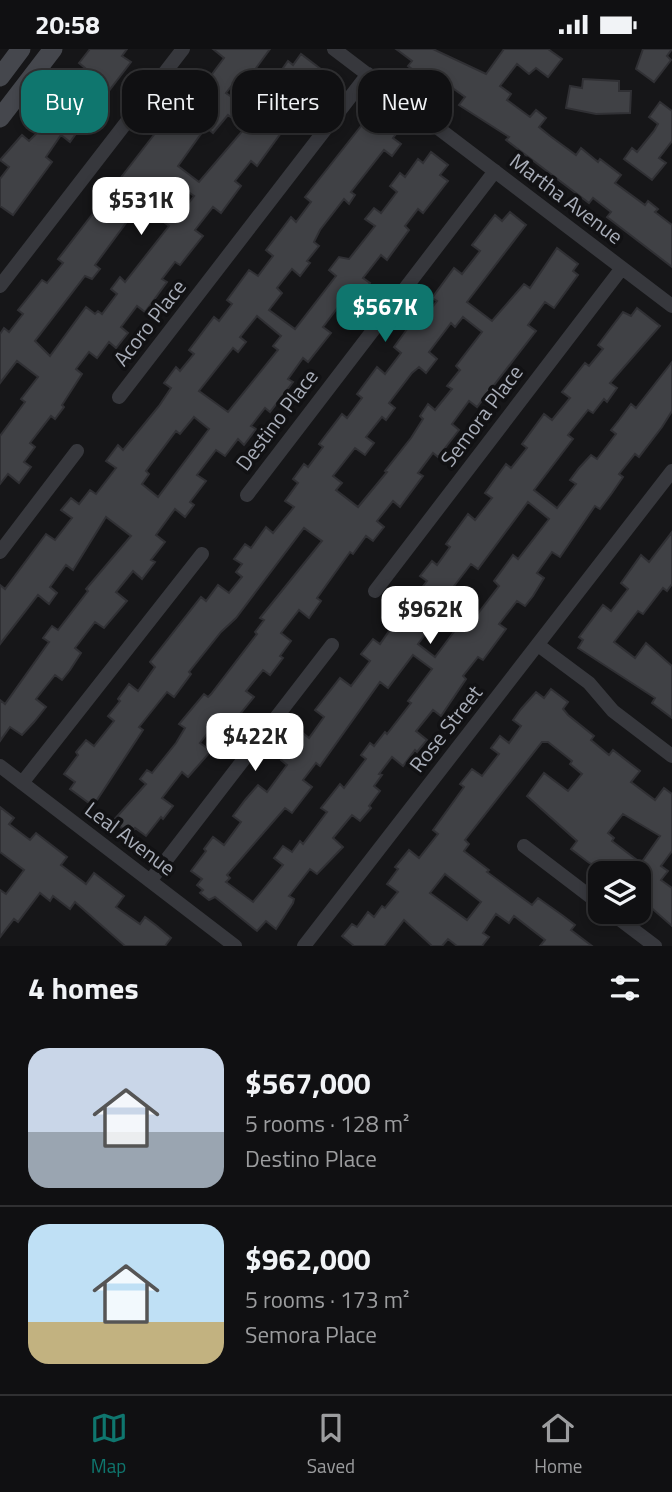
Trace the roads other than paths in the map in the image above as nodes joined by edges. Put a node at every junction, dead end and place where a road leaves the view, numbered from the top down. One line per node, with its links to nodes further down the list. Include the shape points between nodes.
1 (21, 49): 6 (main road)
2 (53, 49): 8 (main road)
3 (183, 49): 12 (street)
4 (334, 49): 5 (street, Martha Avenue)
5 (363, 70)
6 (0, 77)
7 (358, 87): 14 (street, Acoro Place)
8 (0, 118)
9 (445, 133): 10 (street, Martha Avenue)
10 (495, 171): 11 (street, Martha Avenue); 17 (street, Destino Place)
11 (622, 268): 13 (street, Martha Avenue); 20 (street, Semora Place)
12 (0, 286)
13 (672, 306)
14 (119, 397)
15 (77, 451): 18 (street)
16 (672, 471): 22 (street, Rose Street)
17 (247, 495)
18 (0, 552)
19 (202, 554): 25 (street)
20 (375, 590)
21 (332, 645): 27 (street)
22 (538, 645): 23 (street); 31 (street, Rose Street)
23 (672, 756)
24 (0, 766): 25 (street, Leal Avenue)
25 (22, 783): 27 (street, Leal Avenue)
26 (524, 846): 28 (street)
27 (150, 881): 30 (street, Leal Avenue)
28 (588, 895)
29 (626, 924): 32 (street)
30 (235, 946)
31 (304, 946)
32 (655, 946)

